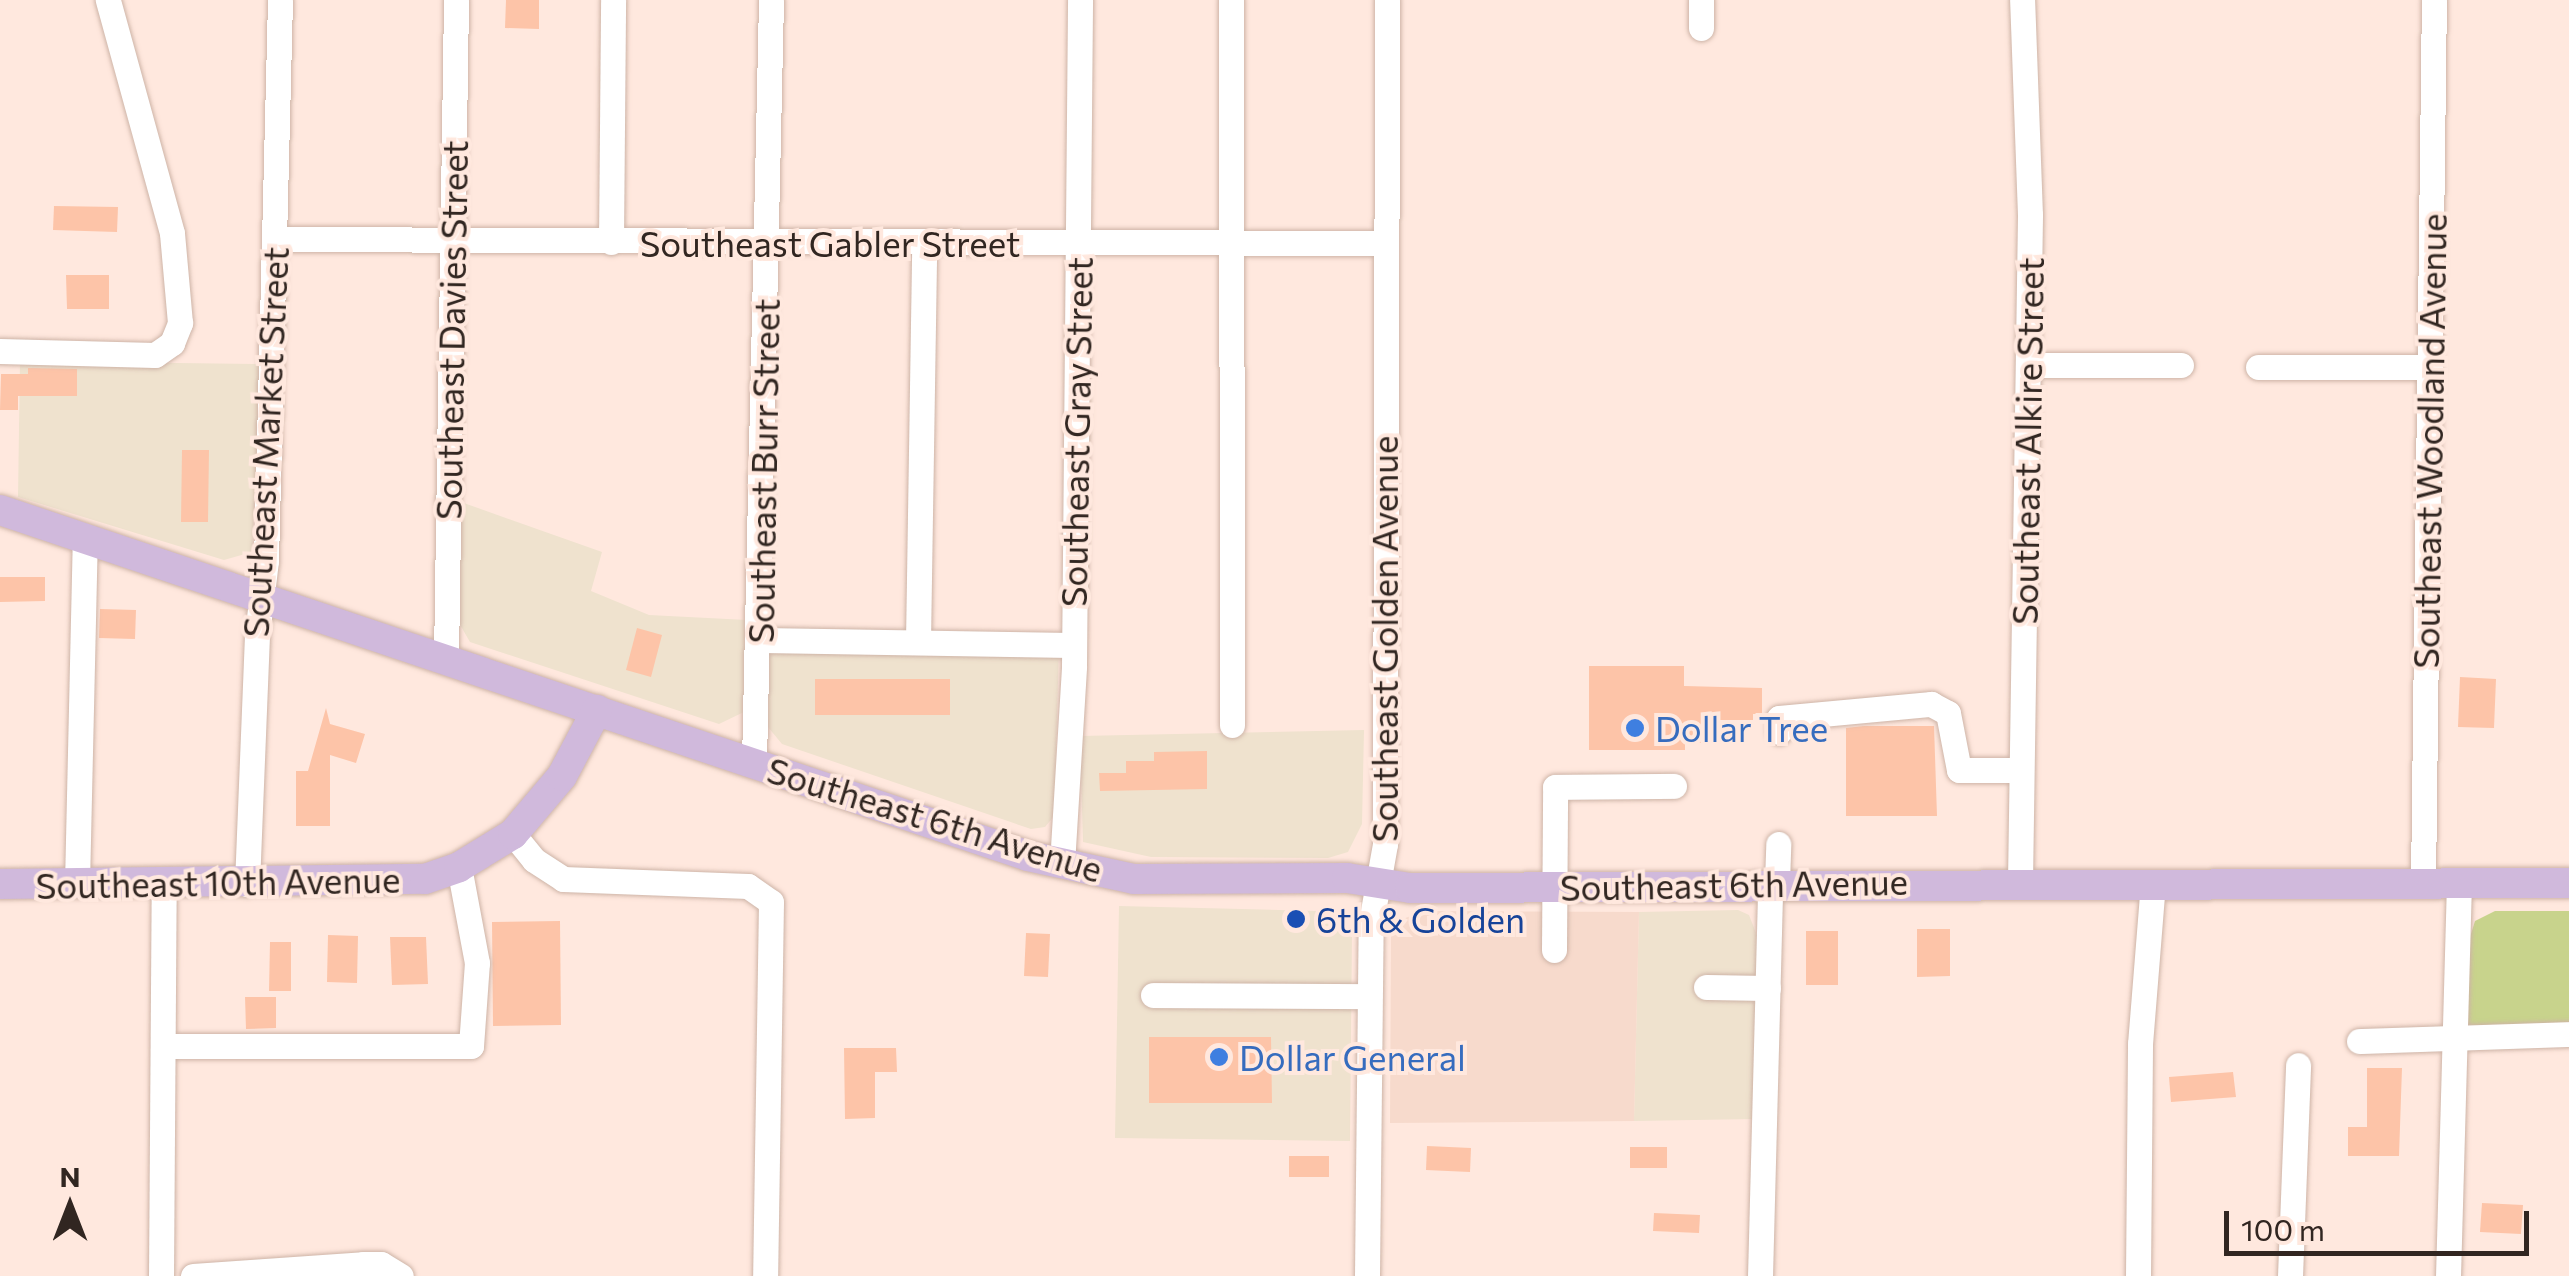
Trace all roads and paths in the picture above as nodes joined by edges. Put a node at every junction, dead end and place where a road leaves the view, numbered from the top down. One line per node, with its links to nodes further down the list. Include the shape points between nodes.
1 (108, 0): 21 (street, via 172,232 180,323 172,343 155,355)
2 (280, 0): 13 (street, Southeast Market Street)
3 (456, 0): 15 (street, Southeast Davies Street)
4 (613, 0): 16 (street)
5 (771, 0): 14 (street, Southeast Burr Street)
6 (1080, 0): 20 (street, Southeast Gray Street)
7 (1232, 0): 18 (street)
8 (1387, 0): 19 (street, Southeast Golden Avenue)
9 (1701, 0): 12 (street)
10 (2022, 0): 22 (street, Southeast Alkire Street)
11 (2434, 0): 25 (street, Southeast Woodland Avenue)
12 (1701, 28)
13 (274, 239): 15 (street, Southeast Gabler Street); 28 (street, Southeast Market Street)
14 (768, 241): 16 (street, Southeast Gabler Street); 17 (street, Southeast Gabler Street); 29 (street, Southeast Burr Street)
15 (452, 242): 16 (street, Southeast Gabler Street); 32 (street, Southeast Davies Street)
16 (611, 242)
17 (924, 243): 20 (street, Southeast Gabler Street); 30 (street)
18 (1235, 243): 19 (street, Southeast Gabler Street); 20 (street, Southeast Gabler Street); 34 (street)
19 (1386, 243): 52 (street, Southeast Golden Avenue, via 1385,844)
20 (1078, 245): 31 (street, Southeast Gray Street)
21 (0, 352)
22 (2028, 366): 23 (street); 37 (street, Southeast Alkire Street)
23 (2180, 366)
24 (2258, 367): 25 (street)
25 (2430, 367): 45 (street, Southeast Woodland Avenue)
26 (0, 510): 27 (main road, Southeast 6th Avenue)
27 (85, 538): 28 (main road, Southeast 6th Avenue); 50 (street)
28 (261, 598): 32 (main road, Southeast 6th Avenue); 51 (street, Southeast Market Street)
29 (759, 640): 30 (street); 36 (street, Southeast Burr Street)
30 (918, 642): 31 (street)
31 (1074, 645): 41 (street, Southeast Gray Street)
32 (446, 660): 33 (main road, Southeast 6th Avenue)
33 (597, 710): 36 (main road, Southeast 6th Avenue); 39 (main road, Southeast 10th Avenue, via 562,776)
34 (1232, 725)
35 (1779, 732): 37 (street, via 1778,718 1932,704 1948,713 1959,770)
36 (754, 762): 41 (main road, Southeast 6th Avenue)
37 (2022, 770): 44 (street, Southeast Alkire Street)
38 (1674, 786): 54 (street, via 1556,787)
39 (513, 834): 42 (main road, Southeast 10th Avenue); 68 (street, via 534,860 563,879 748,886 770,902)
40 (1778, 844): 43 (street)
41 (1062, 864): 52 (main road, Southeast 6th Avenue, via 1134,879)
42 (459, 868): 51 (main road, Southeast 10th Avenue, via 393,883); 63 (street, via 477,963 471,1046)
43 (1773, 882): 44 (main road, Southeast 6th Avenue); 54 (main road, Southeast 6th Avenue); 57 (street)
44 (2020, 882): 46 (main road, Southeast 6th Avenue)
45 (2424, 882): 46 (main road, Southeast 6th Avenue); 47 (main road, Southeast 6th Avenue)
46 (2154, 883): 71 (street, via 2140,1044)
47 (2459, 883): 48 (main road, Southeast 6th Avenue); 60 (street)
48 (2569, 883)
49 (0, 884): 50 (main road, Southeast 10th Avenue)
50 (77, 884): 53 (main road, Southeast 10th Avenue)
51 (247, 884): 53 (main road, Southeast 10th Avenue)
52 (1378, 884): 54 (main road, Southeast 6th Avenue); 59 (street, Southeast Golden Avenue)
53 (164, 885): 63 (street)
54 (1554, 885): 55 (street)
55 (1554, 950)
56 (1706, 987): 57 (street)
57 (1768, 988): 70 (street)
58 (1153, 995): 59 (street)
59 (1369, 996): 69 (street, Southeast Golden Avenue)
60 (2454, 1033): 61 (street); 62 (street); 73 (street)
61 (2569, 1034)
62 (2359, 1041)
63 (165, 1046): 65 (street)
64 (2298, 1065): 72 (street)
65 (161, 1273): 66 (street)
66 (190, 1276): 67 (street, via 363,1264 381,1264)
67 (402, 1276)
68 (765, 1276)
69 (1366, 1276)
70 (1760, 1276)
71 (2138, 1276)
72 (2290, 1276)
73 (2448, 1276)

